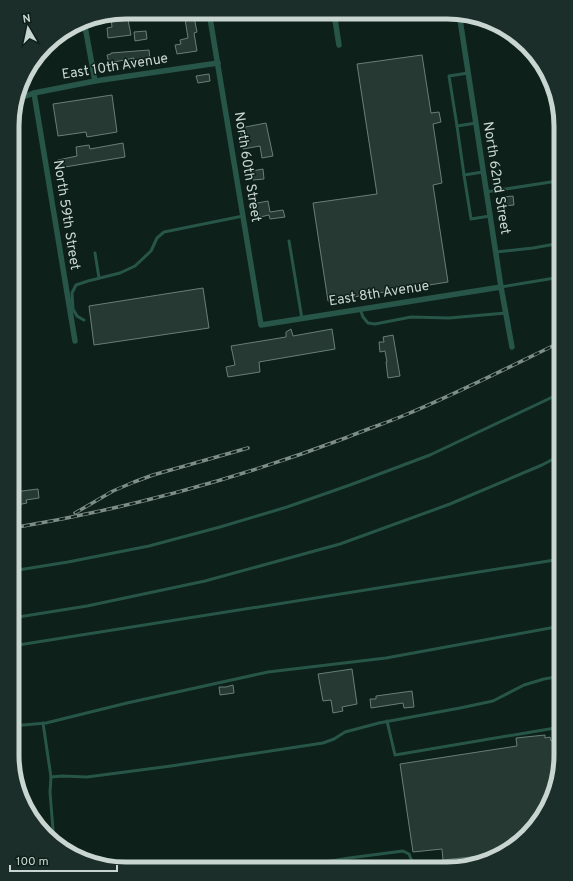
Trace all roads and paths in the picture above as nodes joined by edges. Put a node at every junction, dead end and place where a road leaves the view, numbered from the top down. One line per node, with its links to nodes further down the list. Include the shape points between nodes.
1 (210, 19): 6 (street, North 60th Street)
2 (335, 19): 5 (street)
3 (460, 20): 7 (street, North 62nd Street)
4 (85, 28): 8 (street)
5 (339, 45)
6 (218, 63): 8 (street, East 10th Avenue); 17 (street, North 60th Street)
7 (468, 72): 11 (street, North 62nd Street); 12 (lane, via 450,76)
8 (95, 81): 9 (street, East 10th Avenue)
9 (34, 92): 10 (street, East 10th Avenue); 31 (street, North 59th Street)
10 (23, 97)
11 (476, 123): 12 (lane); 13 (street, North 62nd Street)
12 (457, 126): 14 (lane)
13 (483, 172): 14 (lane); 16 (street, North 62nd Street)
14 (464, 175): 18 (lane, via 471,219)
15 (554, 182): 16 (lane)
16 (486, 192): 18 (street, North 62nd Street)
17 (243, 216): 23 (lane, via 164,232 157,238 151,251 135,266); 30 (street, North 60th Street)
18 (490, 216): 21 (street, North 62nd Street)
19 (290, 241): 28 (lane)
20 (554, 245): 21 (lane)
21 (496, 252): 25 (street, North 62nd Street)
22 (95, 253): 23 (lane)
23 (99, 278): 29 (lane, via 76,285 72,293 73,309 77,316)
24 (554, 278): 25 (lane)
25 (501, 287): 26 (street, East 8th Avenue); 27 (street, North 62nd Street)
26 (360, 310): 27 (lane, via 368,323 375,324 411,317 449,318); 28 (street, East 8th Avenue)
27 (506, 313): 32 (street, North 62nd Street)
28 (302, 319): 30 (street, East 8th Avenue)
29 (84, 320)
30 (260, 325)
31 (75, 341)
32 (512, 347)
33 (554, 396): 36 (lane, via 430,456 287,506 149,546)
34 (554, 459): 37 (lane, via 450,504 340,544 205,581 87,606)
35 (554, 560): 39 (lane)
36 (19, 569)
37 (19, 617)
38 (554, 627): 42 (lane, via 386,658 268,672)
39 (19, 645)
40 (554, 677): 41 (lane, via 524,685 493,701)
41 (387, 721): 44 (lane, via 395,756); 45 (lane, via 345,732 323,743 87,777)
42 (43, 723): 43 (lane); 45 (lane)
43 (19, 725)
44 (554, 728)
45 (51, 777): 46 (lane)
46 (53, 834)
47 (323, 862): 48 (lane, via 403,851 409,854)
48 (412, 862)

